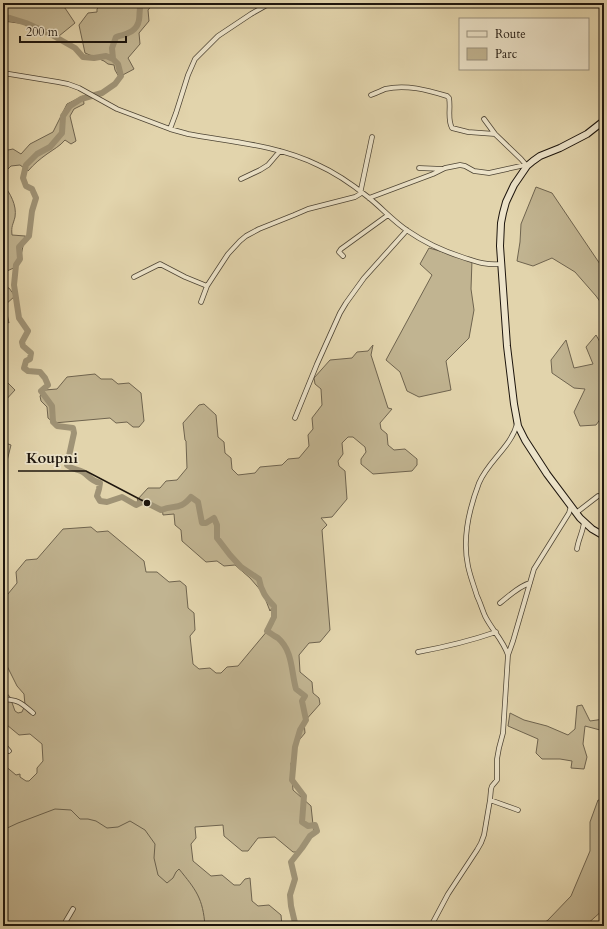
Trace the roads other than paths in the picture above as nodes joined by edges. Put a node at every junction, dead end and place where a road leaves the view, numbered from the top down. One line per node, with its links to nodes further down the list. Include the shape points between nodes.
1 (265, 6): 6 (street, via 218,36 195,59)
2 (3, 73): 6 (street, via 79,88 117,109)
3 (371, 95): 7 (street, via 393,88 413,87 447,96 450,100 449,117 452,128)
4 (484, 119): 7 (street)
5 (603, 122): 10 (street, via 587,134 540,156)
6 (170, 130): 9 (street)
7 (495, 134): 10 (street)
8 (372, 137): 14 (street)
9 (280, 151): 13 (street, via 268,165); 14 (street, via 306,159 333,172)
10 (526, 166): 12 (street, via 489,173 474,171 460,165); 19 (street, via 510,193 503,213)
11 (419, 168): 12 (street)
12 (443, 169): 15 (street)
13 (241, 179)
14 (361, 192): 15 (street); 21 (street, via 355,197 302,211 246,236 228,254)
15 (369, 198): 16 (street)
16 (388, 215): 17 (street); 18 (street, via 341,248 339,252)
17 (407, 230): 19 (street, via 457,255 482,263); 23 (street, via 364,278 340,313)
18 (343, 256)
19 (500, 264): 24 (street)
20 (134, 276): 21 (street, via 160,264)
21 (207, 286): 22 (street)
22 (201, 302)
23 (295, 418)
24 (516, 419): 26 (street, via 525,440); 33 (street, via 513,434 481,479 470,510 465,542 472,581 485,616)
25 (598, 496): 27 (street)
26 (571, 506): 27 (street); 31 (street, via 534,568)
27 (576, 513): 28 (street)
28 (584, 522): 29 (street); 30 (street)
29 (604, 536)
30 (577, 549)
31 (530, 583): 32 (street); 35 (street)
32 (500, 602)
33 (496, 632): 34 (street); 35 (street)
34 (418, 652)
35 (508, 655): 40 (street, via 503,733 496,780 492,786)
36 (3, 699): 37 (street, via 20,702)
37 (33, 713)
38 (3, 744): 39 (street)
39 (9, 751)
40 (490, 800): 41 (street); 44 (street, via 478,850 448,894)
41 (518, 810)
42 (73, 909): 43 (street)
43 (64, 926)
44 (431, 926)

